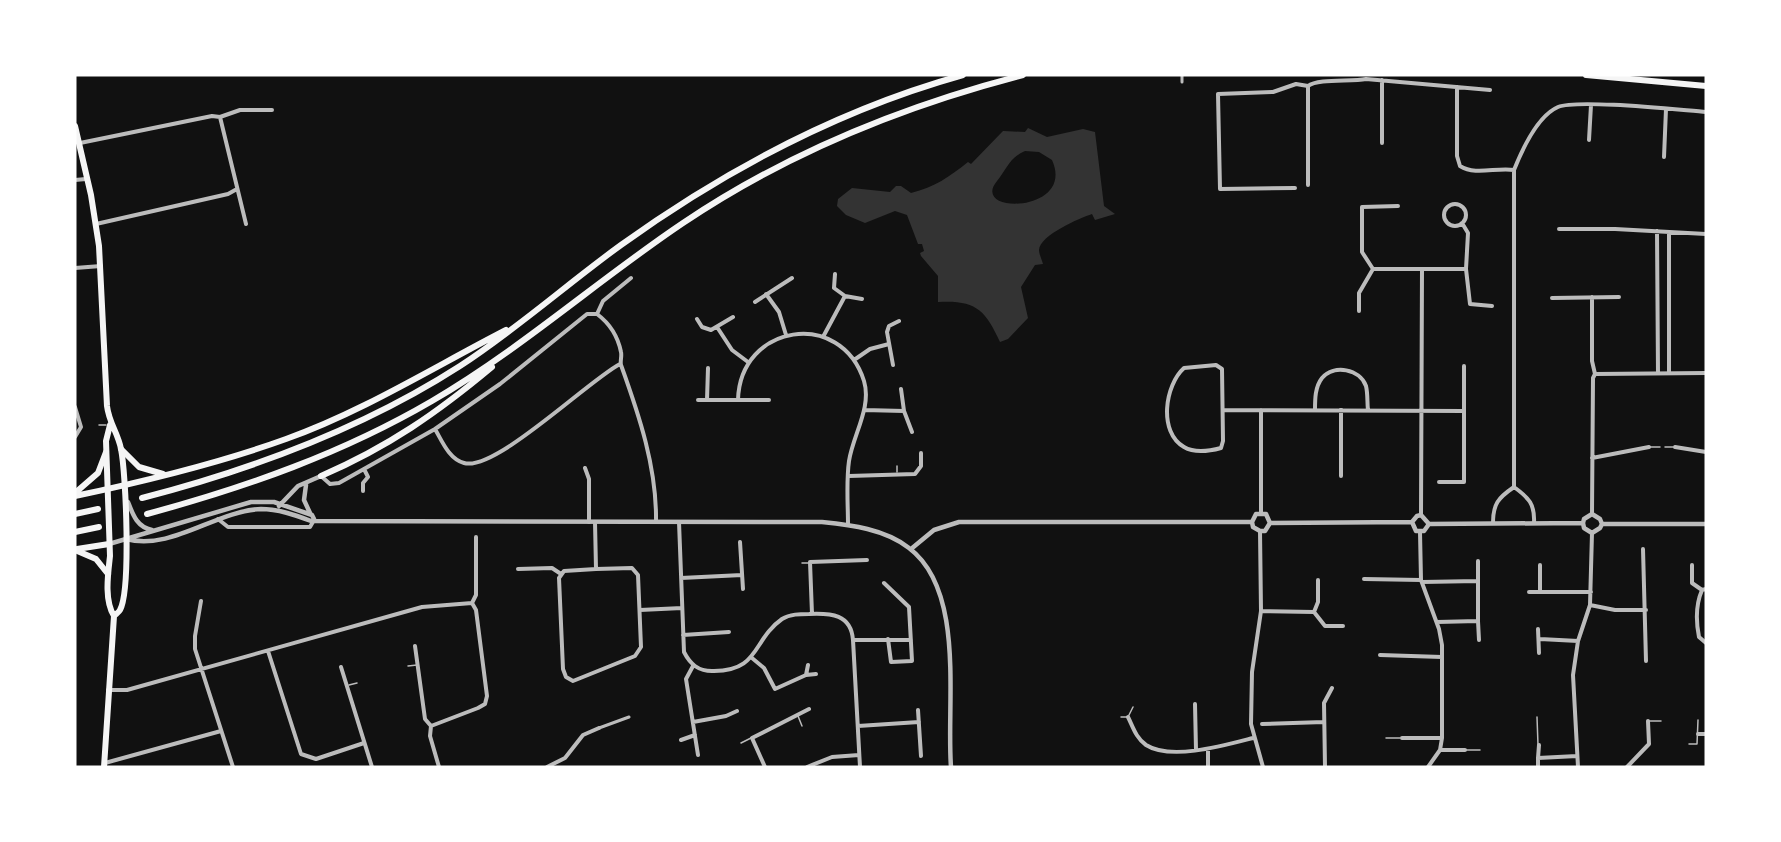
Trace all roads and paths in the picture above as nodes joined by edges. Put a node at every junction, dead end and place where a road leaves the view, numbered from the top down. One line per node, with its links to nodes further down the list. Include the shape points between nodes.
1 (963, 75): 54 (main road, via 892,99 752,163 622,244)
2 (1023, 75): 60 (main road, via 902,112 786,162 685,221)
3 (1182, 75): 6 (street)
4 (1586, 75): 8 (main road)
5 (1382, 80): 7 (street, via 1314,82); 9 (street); 19 (street)
6 (1182, 82)
7 (1308, 86): 24 (street); 25 (street, via 1296,84 1273,92 1218,94 1220,189)
8 (1706, 86)
9 (1457, 87): 10 (street); 21 (street, via 1460,166 1473,171)
10 (1490, 90)
11 (1592, 105): 12 (street); 17 (street); 21 (street, via 1568,104 1547,115)
12 (1666, 109): 14 (street); 20 (street)
13 (272, 110): 15 (street, via 240,110)
14 (1706, 112)
15 (220, 117): 18 (street); 26 (street)
16 (75, 126): 18 (main road)
17 (1589, 140)
18 (80, 143): 22 (main road)
19 (1382, 143)
20 (1664, 157)
21 (1514, 170): 112 (street)
22 (87, 178): 23 (street); 29 (main road)
23 (75, 180)
24 (1308, 185)
25 (1295, 188)
26 (237, 189): 29 (street); 30 (street)
27 (1398, 206): 37 (street, via 1362,207 1362,252)
28 (1462, 223): 28 (street, via 1447,222 1444,213 1449,205 1458,204 1465,211); 39 (street, via 1468,239)
29 (96, 224): 35 (main road)
30 (246, 224)
31 (1559, 229): 32 (street)
32 (1657, 231): 33 (street); 68 (street)
33 (1669, 232): 34 (street); 69 (street)
34 (1706, 234)
35 (101, 266): 36 (street); 88 (main road)
36 (75, 268)
37 (1373, 269): 38 (street); 51 (street, via 1359,293)
38 (1422, 269): 39 (street); 84 (street)
39 (1466, 269): 50 (street, via 1470,304)
40 (835, 274): 44 (street, via 834,288)
41 (631, 278): 52 (street, via 603,300)
42 (792, 278): 43 (street)
43 (766, 294): 49 (street); 58 (street, via 779,312)
44 (845, 296): 48 (street); 59 (street)
45 (1592, 297): 46 (street); 47 (street); 71 (street)
46 (1619, 297)
47 (1552, 298)
48 (862, 299)
49 (755, 302)
50 (1492, 306)
51 (1359, 311)
52 (597, 314): 64 (street, via 618,340); 89 (street, via 587,314 500,384)
53 (733, 317): 57 (street)
54 (526, 319): 104 (main road, via 351,411 286,439); 117 (main road, via 459,366 350,426 237,471)
55 (697, 319): 57 (street, via 706,329)
56 (899, 321): 61 (street, via 889,326)
57 (717, 327): 63 (street, via 732,350)
58 (786, 335): 59 (street, via 807,333); 63 (street, via 764,345)
59 (822, 337): 62 (street, via 843,347)
60 (527, 338): 105 (main road, via 428,419); 123 (main road, via 432,401 357,440 242,487)
61 (889, 344): 62 (street, via 870,349); 65 (street)
62 (854, 360): 78 (street, via 865,384)
63 (748, 362): 75 (street)
64 (620, 364): 89 (street, via 543,422 481,462 455,459); 129 (street, via 629,383 653,473)
65 (894, 365)
66 (1464, 366): 86 (street)
67 (708, 368): 74 (street)
68 (1658, 373): 69 (street); 71 (street)
69 (1669, 373): 70 (street)
70 (1706, 373)
71 (1595, 374): 100 (street)
72 (901, 389): 85 (street)
73 (698, 400): 74 (street)
74 (707, 400): 75 (street)
75 (738, 400): 76 (street)
76 (769, 400)
77 (75, 407): 91 (street, via 81,427)
78 (864, 410): 85 (street); 106 (street, via 851,453)
79 (1223, 410): 79 (street, via 1221,448 1183,447 1176,441 1168,410 1177,374 1193,366 1216,365 1222,369); 80 (street)
80 (1261, 410): 81 (street); 121 (street)
81 (1315, 410): 82 (street); 83 (street, via 1315,396 1322,379 1329,372 1341,370 1362,380)
82 (1341, 410): 83 (street); 108 (street)
83 (1368, 410): 84 (street)
84 (1421, 410): 86 (street); 125 (street)
85 (904, 411): 90 (street)
86 (1464, 411): 109 (street, via 1464,482)
87 (99, 425): 88 (lane)
88 (110, 425): 96 (main road); 97 (main road)
89 (435, 429): 103 (street)
90 (912, 432)
91 (75, 437)
92 (1649, 447): 93 (lane); 100 (street)
93 (1660, 447)
94 (1665, 447): 95 (lane)
95 (1675, 447): 98 (street)
96 (121, 449): 104 (main road, via 146,471); 111 (main road)
97 (106, 452): 113 (main road); 116 (main road, via 98,473)
98 (1706, 452)
99 (921, 453): 107 (street, via 919,471)
100 (1592, 458): 124 (street)
101 (897, 466): 107 (lane)
102 (585, 468): 128 (street)
103 (364, 469): 105 (street, via 335,484); 114 (street, via 368,477)
104 (172, 474): 111 (main road)
105 (321, 476): 110 (street)
106 (849, 476): 107 (street); 140 (street)
107 (897, 476)
108 (1341, 476)
109 (1439, 482)
110 (306, 485): 118 (street, via 298,486); 126 (street, via 304,500)
111 (124, 486): 113 (main road); 115 (main road)
112 (1514, 487): 134 (street, via 1498,498); 135 (street, via 1534,506)
113 (107, 490): 116 (main road); 150 (main road)
114 (363, 491)
115 (124, 494): 142 (street, via 139,524); 148 (main road)
116 (75, 495)
117 (142, 498)
118 (280, 504): 120 (street); 126 (street); 142 (street, via 251,502)
119 (98, 509): 122 (main road)
120 (274, 510): 126 (street, via 311,520); 127 (street, via 245,511)
121 (1261, 513): 131 (street); 133 (street)
122 (75, 514)
123 (147, 514)
124 (1592, 514): 137 (street); 138 (street)
125 (1421, 515): 132 (street); 136 (street)
126 (313, 517): 127 (street, via 307,528 228,527); 128 (street)
127 (217, 519): 148 (street, via 152,541)
128 (592, 522): 129 (street); 160 (street)
129 (656, 522): 130 (street)
130 (679, 522): 140 (street); 165 (street)
131 (1252, 522): 143 (street); 151 (street, via 959,522 934,531)
132 (1412, 522): 133 (street); 145 (street)
133 (1270, 523): 143 (street, via 1265,531)
134 (1493, 523): 135 (street); 136 (street)
135 (1534, 523): 137 (street)
136 (1429, 524): 145 (street)
137 (1582, 524): 146 (street)
138 (1602, 524): 139 (street); 146 (street)
139 (1706, 524)
140 (848, 525): 151 (street, via 872,530)
141 (99, 527): 144 (main road)
142 (154, 531): 148 (street)
143 (1260, 531): 182 (street)
144 (75, 532)
145 (1420, 532): 168 (street)
146 (1592, 533): 175 (street)
147 (476, 537): 177 (street, via 476,595)
148 (126, 539): 150 (street); 185 (main road, via 121,609)
149 (740, 542): 164 (street)
150 (109, 544): 153 (main road); 162 (main road)
151 (911, 549): 271 (street, via 930,575 945,612 950,662)
152 (1643, 549): 181 (street)
153 (75, 550): 162 (main road, via 96,559)
154 (867, 560): 156 (street)
155 (1478, 561): 169 (street)
156 (810, 562): 157 (lane); 184 (street)
157 (802, 563)
158 (1540, 565): 174 (street)
159 (1692, 565): 172 (street, via 1692,583)
160 (596, 569): 163 (street); 180 (street, via 626,567 636,571)
161 (518, 570): 163 (street, via 552,568)
162 (108, 574): 185 (main road, via 109,608)
163 (561, 574): 180 (street, via 562,669 569,679 578,680 640,651)
164 (742, 575): 165 (street); 171 (street)
165 (681, 578): 179 (street)
166 (1364, 579): 168 (street)
167 (1318, 580): 183 (street)
168 (1422, 581): 169 (street); 187 (street)
169 (1478, 581): 186 (street)
170 (884, 583): 195 (street, via 909,607)
171 (743, 589)
172 (1704, 589): 198 (street, via 1698,604 1698,628)
173 (1529, 592): 174 (street)
174 (1540, 592): 175 (street)
175 (1591, 592): 178 (street)
176 (201, 601): 211 (street, via 195,636)
177 (472, 603): 200 (street, via 422,607); 235 (street, via 476,610 485,704)
178 (1590, 604): 181 (street, via 1615,610); 197 (street)
179 (682, 608): 180 (street); 191 (street)
180 (640, 610)
181 (1646, 610): 205 (street)
182 (1261, 611): 183 (street); 244 (street, via 1251,683)
183 (1314, 612): 188 (street, via 1325,626)
184 (812, 614): 194 (street, via 828,613 843,619 853,631); 204 (street, via 781,620)
185 (114, 616): 217 (main road)
186 (1478, 621): 187 (street); 196 (street)
187 (1437, 622): 203 (street)
188 (1344, 626)
189 (1538, 629): 193 (street)
190 (729, 632): 191 (street)
191 (684, 635): 209 (street, via 684,652)
192 (888, 639): 194 (street); 195 (street); 195 (street, via 891,662 912,661)
193 (1540, 639): 197 (street); 201 (street)
194 (854, 640): 237 (street)
195 (911, 640)
196 (1479, 640)
197 (1578, 641): 261 (street, via 1573,675)
198 (1706, 643)
199 (416, 646): 206 (street)
200 (268, 651): 211 (street); 249 (street, via 301,754 316,759)
201 (1539, 653)
202 (1380, 655): 203 (street)
203 (1442, 657): 247 (street)
204 (752, 658): 209 (street, via 732,670 704,671); 213 (street, via 764,668 775,689)
205 (1646, 661)
206 (418, 664): 208 (lane); 235 (street, via 426,719)
207 (808, 665): 213 (street)
208 (408, 666)
209 (693, 666): 231 (street, via 686,679)
210 (341, 667): 215 (street)
211 (201, 670): 217 (street, via 127,690); 239 (street)
212 (816, 674): 213 (street)
213 (806, 675)
214 (357, 683): 215 (lane)
215 (347, 686): 249 (street)
216 (1332, 688): 233 (street, via 1324,702)
217 (107, 690): 263 (main road)
218 (1195, 704): 254 (street)
219 (1133, 707): 226 (lane)
220 (809, 710): 223 (street)
221 (918, 710): 232 (street)
222 (737, 711): 231 (street)
223 (798, 715): 236 (lane); 243 (street)
224 (629, 717): 238 (street)
225 (1120, 717): 226 (lane)
226 (1128, 717): 254 (street, via 1146,745 1162,751)
227 (1537, 717): 252 (lane)
228 (1661, 720): 230 (lane)
229 (1698, 720): 240 (lane)
230 (1648, 721): 278 (street, via 1649,744)
231 (693, 722): 242 (street)
232 (919, 722): 237 (street); 260 (street)
233 (1324, 722): 234 (street); 274 (street)
234 (1262, 723)
235 (431, 726): 266 (street)
236 (802, 726)
237 (858, 726): 259 (street)
238 (600, 728): 267 (street, via 583,735 565,758)
239 (221, 731): 263 (street); 264 (street)
240 (1698, 734): 241 (street); 251 (lane, via 1697,744)
241 (1706, 734)
242 (695, 735): 248 (street); 258 (street)
243 (752, 738): 250 (lane); 268 (street)
244 (1253, 738): 253 (street); 273 (street)
245 (1386, 738): 246 (lane)
246 (1402, 738): 247 (street)
247 (1442, 738): 255 (street)
248 (681, 740)
249 (364, 743): 265 (street)
250 (741, 743)
251 (1689, 744)
252 (1539, 745): 262 (street)
253 (1208, 749): 254 (street); 272 (street)
254 (1196, 750)
255 (1440, 750): 256 (street); 275 (street)
256 (1465, 750): 257 (lane)
257 (1480, 750)
258 (698, 755)
259 (859, 755): 269 (street, via 832,757); 270 (street)
260 (921, 756)
261 (1577, 756): 262 (street); 277 (street)
262 (1538, 758): 276 (street)
263 (104, 765)
264 (233, 767)
265 (372, 767)
266 (439, 767)
267 (547, 767)
268 (765, 767)
269 (807, 767)
270 (860, 767)
271 (951, 767)
272 (1208, 767)
273 (1263, 767)
274 (1325, 767)
275 (1428, 767)
276 (1538, 767)
277 (1578, 767)
278 (1627, 767)

